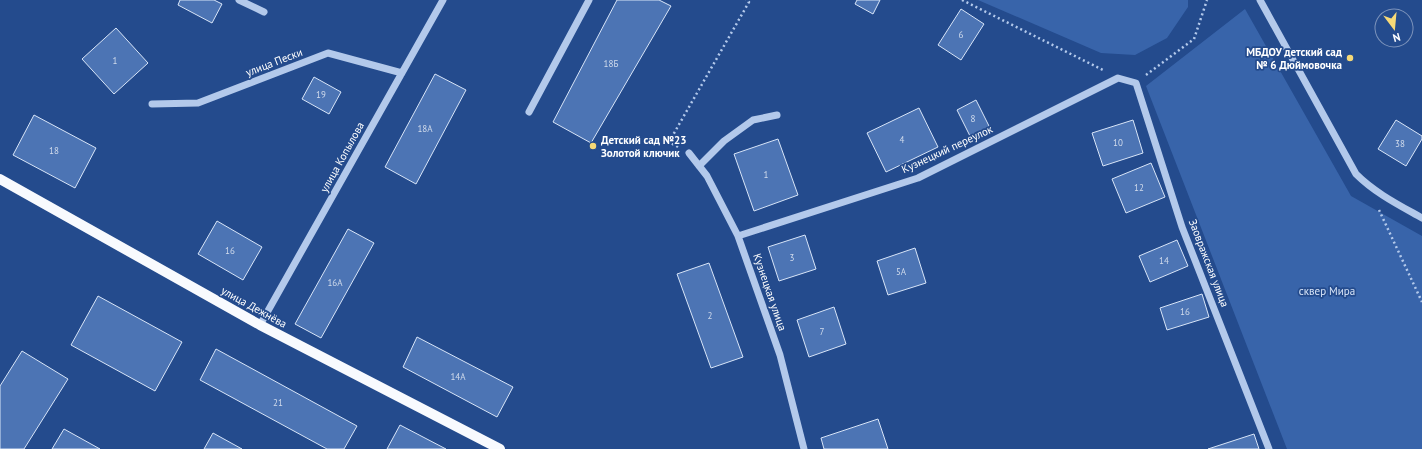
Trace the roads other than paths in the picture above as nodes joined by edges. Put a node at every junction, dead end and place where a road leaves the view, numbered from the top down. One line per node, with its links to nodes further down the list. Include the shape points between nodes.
1 (239, 0): 5 (street)
2 (443, 0): 6 (street, улица Копылова)
3 (589, 0): 9 (street)
4 (1260, 0): 14 (street, via 1356,174 1366,184)
5 (264, 12)
6 (402, 73): 8 (street, улица Пески, via 328,53 198,103); 16 (street, улица Копылова)
7 (1118, 78): 15 (street, Кузнецкий переулок, via 918,178); 19 (street, Заовражская улица, via 1136,83 1182,226)
8 (152, 104)
9 (529, 112)
10 (777, 115): 12 (street, via 753,120 724,141)
11 (689, 153): 12 (street, Кузнецкая улица)
12 (699, 166): 15 (street, Кузнецкая улица, via 707,176)
13 (0, 179): 16 (main road, улица Дежнёва)
14 (1422, 218)
15 (738, 236): 18 (street, Кузнецкая улица, via 780,355)
16 (260, 325): 17 (main road, улица Дежнёва)
17 (500, 449)
18 (804, 449)
19 (1269, 449)

